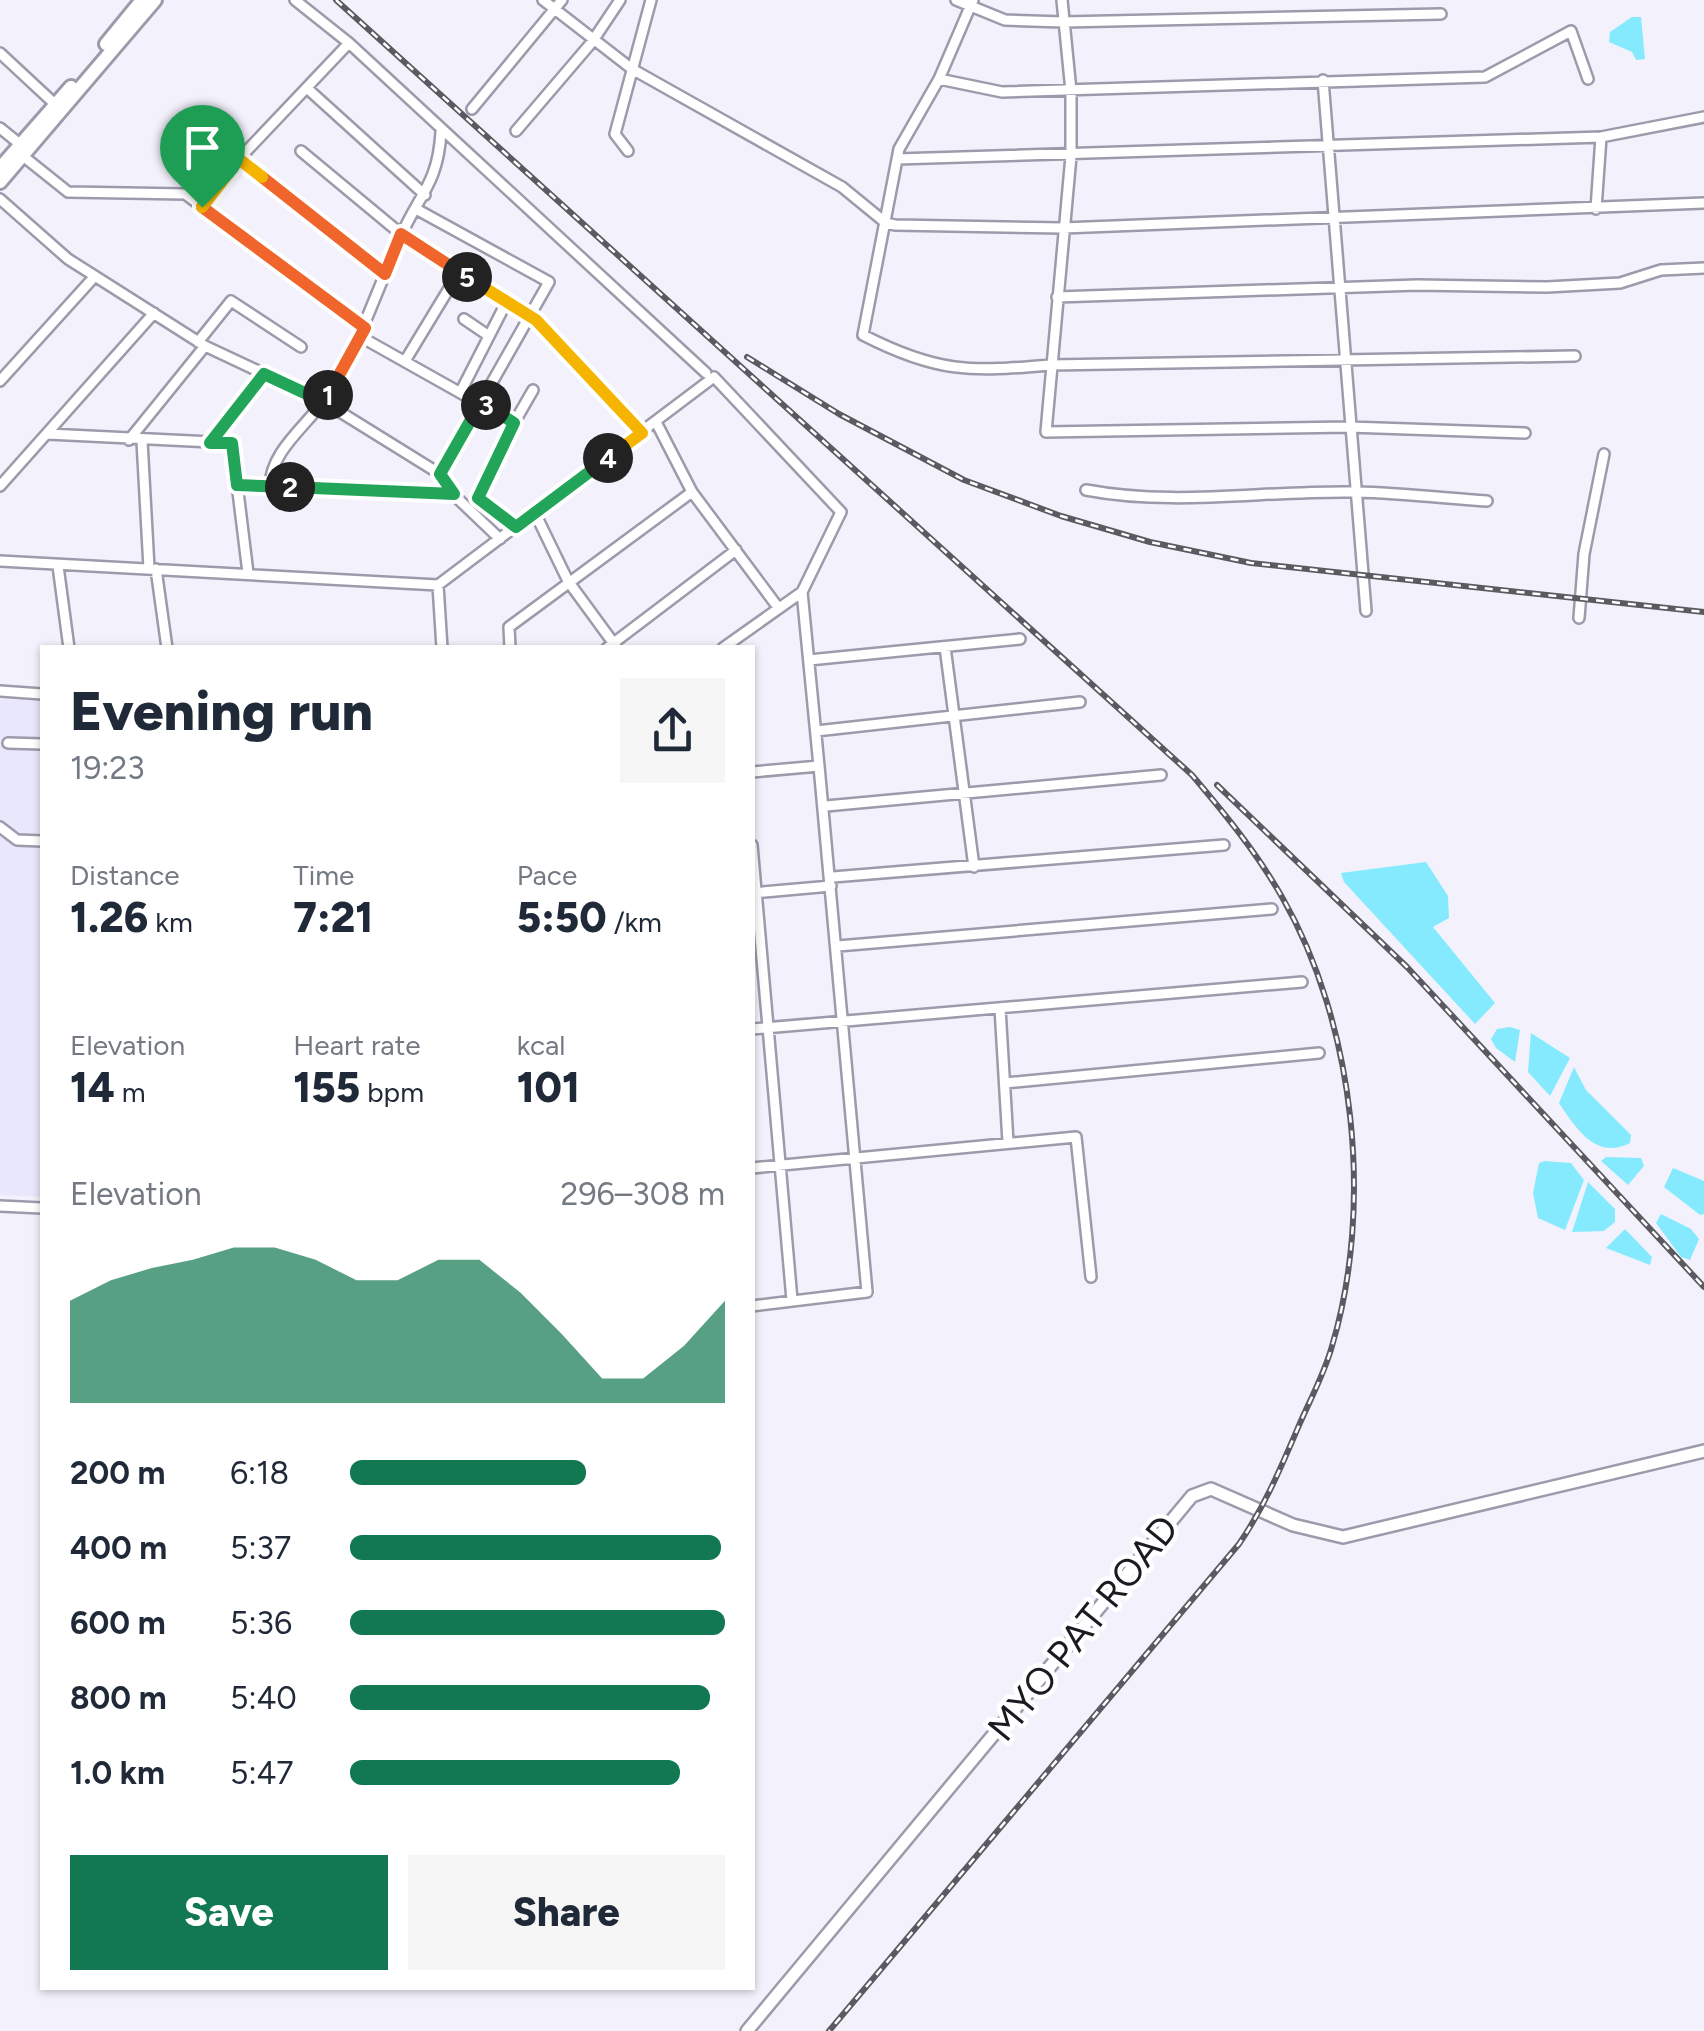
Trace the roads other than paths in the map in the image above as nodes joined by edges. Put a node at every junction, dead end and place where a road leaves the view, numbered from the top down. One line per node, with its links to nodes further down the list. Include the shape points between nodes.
1 (142, 0): 25 (main road)
2 (154, 0): 25 (main road)
3 (295, 0): 17 (street)
4 (543, 0): 12 (street)
5 (562, 0): 12 (street)
6 (620, 0): 16 (street)
7 (651, 0): 19 (street)
8 (956, 0): 11 (street)
9 (1062, 0): 15 (street)
10 (1321, 0): 14 (street)
11 (972, 4): 15 (street, via 1005,20); 20 (street)
12 (554, 10): 16 (street); 26 (street)
13 (1442, 14): 14 (street)
14 (1322, 16): 15 (street)
15 (1063, 22): 24 (street)
16 (592, 42): 19 (street); 29 (street)
17 (349, 43): 23 (street); 30 (street)
18 (0, 53): 25 (street)
19 (632, 69): 35 (street, via 615,134); 48 (street, via 842,187)
20 (939, 78): 24 (street, via 1002,92); 38 (street)
21 (1588, 79): 22 (street, via 1571,31 1485,77)
22 (1324, 80): 24 (street); 32 (street)
23 (309, 90): 37 (street); 41 (street)
24 (1072, 90): 36 (street)
25 (59, 108): 33 (main road)
26 (472, 109)
27 (1704, 116): 31 (street)
28 (0, 128): 33 (street)
29 (516, 131)
30 (441, 132): 41 (street, via 439,168); 70 (street)
31 (1600, 137): 32 (street); 46 (street)
32 (1330, 147): 36 (street); 47 (street)
33 (22, 150): 39 (main road); 40 (main road); 44 (street, via 68,192 185,194)
34 (301, 151): 50 (street)
35 (628, 151)
36 (1071, 156): 38 (street); 49 (street)
37 (239, 159): 44 (street); 53 (street)
38 (898, 159): 48 (street)
39 (0, 168)
40 (0, 182)
41 (424, 195): 45 (street)
42 (0, 199): 54 (street)
43 (1704, 203): 46 (street)
44 (202, 207): 61 (street)
45 (416, 208): 50 (street); 59 (street, via 549,282)
46 (1596, 209): 47 (street)
47 (1334, 220): 49 (street); 55 (street)
48 (886, 223): 49 (street); 68 (street, via 863,335 910,359 971,372)
49 (1064, 228): 56 (street)
50 (401, 234): 52 (street); 53 (street)
51 (1704, 268): 55 (street, via 1661,270 1620,283)
52 (459, 272): 57 (street); 67 (street)
53 (385, 274): 61 (street)
54 (94, 276): 58 (street); 71 (street)
55 (1339, 290): 56 (street); 66 (street)
56 (1057, 298): 68 (street)
57 (507, 302): 59 (street); 62 (street)
58 (154, 314): 63 (street); 81 (street)
59 (527, 314): 75 (street); 79 (street)
60 (464, 320): 62 (street)
61 (363, 333): 67 (street); 74 (street)
62 (489, 336): 73 (street)
63 (201, 344): 64 (street, via 231,301); 69 (street); 82 (street)
64 (301, 347)
65 (1575, 356): 66 (street)
66 (1344, 358): 68 (street); 78 (street)
67 (405, 361): 73 (street)
68 (1052, 365): 78 (street, via 1046,432)
69 (264, 374): 74 (street); 84 (street)
70 (706, 374)
71 (0, 381)
72 (533, 390): 77 (street)
73 (461, 391): 75 (street)
74 (324, 402): 86 (street); 89 (street, via 270,467)
75 (481, 402): 77 (street); 86 (street)
76 (656, 422): 79 (street); 91 (street); 105 (street, via 714,378 841,512)
77 (514, 423): 96 (street, via 478,498)
78 (1349, 427): 80 (street); 92 (street)
79 (642, 433): 95 (street)
80 (1525, 433)
81 (48, 434): 82 (street); 88 (street)
82 (129, 440): 83 (street)
83 (142, 441): 84 (street); 101 (street)
84 (210, 443): 87 (street, via 232,443)
85 (1604, 454): 108 (street, via 1584,554)
86 (440, 474): 93 (street)
87 (237, 485): 89 (street); 102 (street)
88 (0, 486)
89 (270, 486): 93 (street)
90 (1086, 490): 92 (street, via 1202,500)
91 (692, 492): 98 (street); 103 (street)
92 (1356, 492): 94 (street); 107 (street)
93 (454, 494): 97 (street)
94 (1487, 501)
95 (535, 513): 96 (street); 103 (street)
96 (516, 527): 97 (street)
97 (500, 539): 104 (street)
98 (736, 550): 106 (street); 116 (street)
99 (0, 561): 100 (street)
100 (58, 566): 101 (street); 111 (street)
101 (153, 568): 102 (street); 112 (street)
102 (248, 573): 104 (street)
103 (568, 582): 114 (street, via 509,627); 115 (street)
104 (438, 585): 113 (street)
105 (802, 592): 106 (street); 120 (street)
106 (778, 606): 109 (street)
107 (1366, 611)
108 (1580, 618)
109 (742, 634): 117 (street); 118 (street)
110 (1020, 640): 119 (street)
111 (69, 645)
112 (166, 645)
113 (442, 645)
114 (510, 645)
115 (611, 645)
116 (613, 645)
117 (727, 645)
118 (742, 645)
119 (945, 647): 120 (street); 124 (street)
120 (809, 660): 125 (street)
121 (0, 691): 122 (street)
122 (40, 694)
123 (1080, 702): 124 (street)
124 (955, 716): 125 (street); 131 (street)
125 (816, 731): 128 (street)
126 (8, 743): 127 (street)
127 (40, 744)
128 (819, 766): 129 (street); 132 (street)
129 (755, 772)
130 (1162, 774): 131 (street)
131 (967, 793): 132 (street); 136 (street)
132 (826, 806): 137 (street)
133 (0, 827): 134 (street, via 17,840)
134 (40, 841)
135 (1224, 846): 136 (street)
136 (974, 867): 137 (street)
137 (832, 882): 138 (street); 141 (street)
138 (755, 893)
139 (755, 904): 145 (street)
140 (1272, 909): 141 (street)
141 (838, 946): 144 (street)
142 (1302, 982): 143 (street)
143 (1000, 1008): 144 (street); 148 (street)
144 (844, 1022): 145 (street); 150 (street)
145 (766, 1027): 146 (street); 151 (street)
146 (755, 1029)
147 (1319, 1053): 148 (street)
148 (1005, 1083): 149 (street)
149 (1008, 1142): 150 (street); 155 (street, via 1076,1137)
150 (855, 1159): 151 (street); 156 (street, via 867,1292)
151 (780, 1166): 152 (street); 156 (street)
152 (755, 1168)
153 (0, 1206): 154 (street)
154 (40, 1208)
155 (1091, 1276)
156 (792, 1300): 157 (street)
157 (755, 1306)
158 (1704, 1451): 159 (main road, MYO PAT ROAD, via 1343,1536 1293,1524 1211,1488 1192,1496)
159 (746, 2031)

